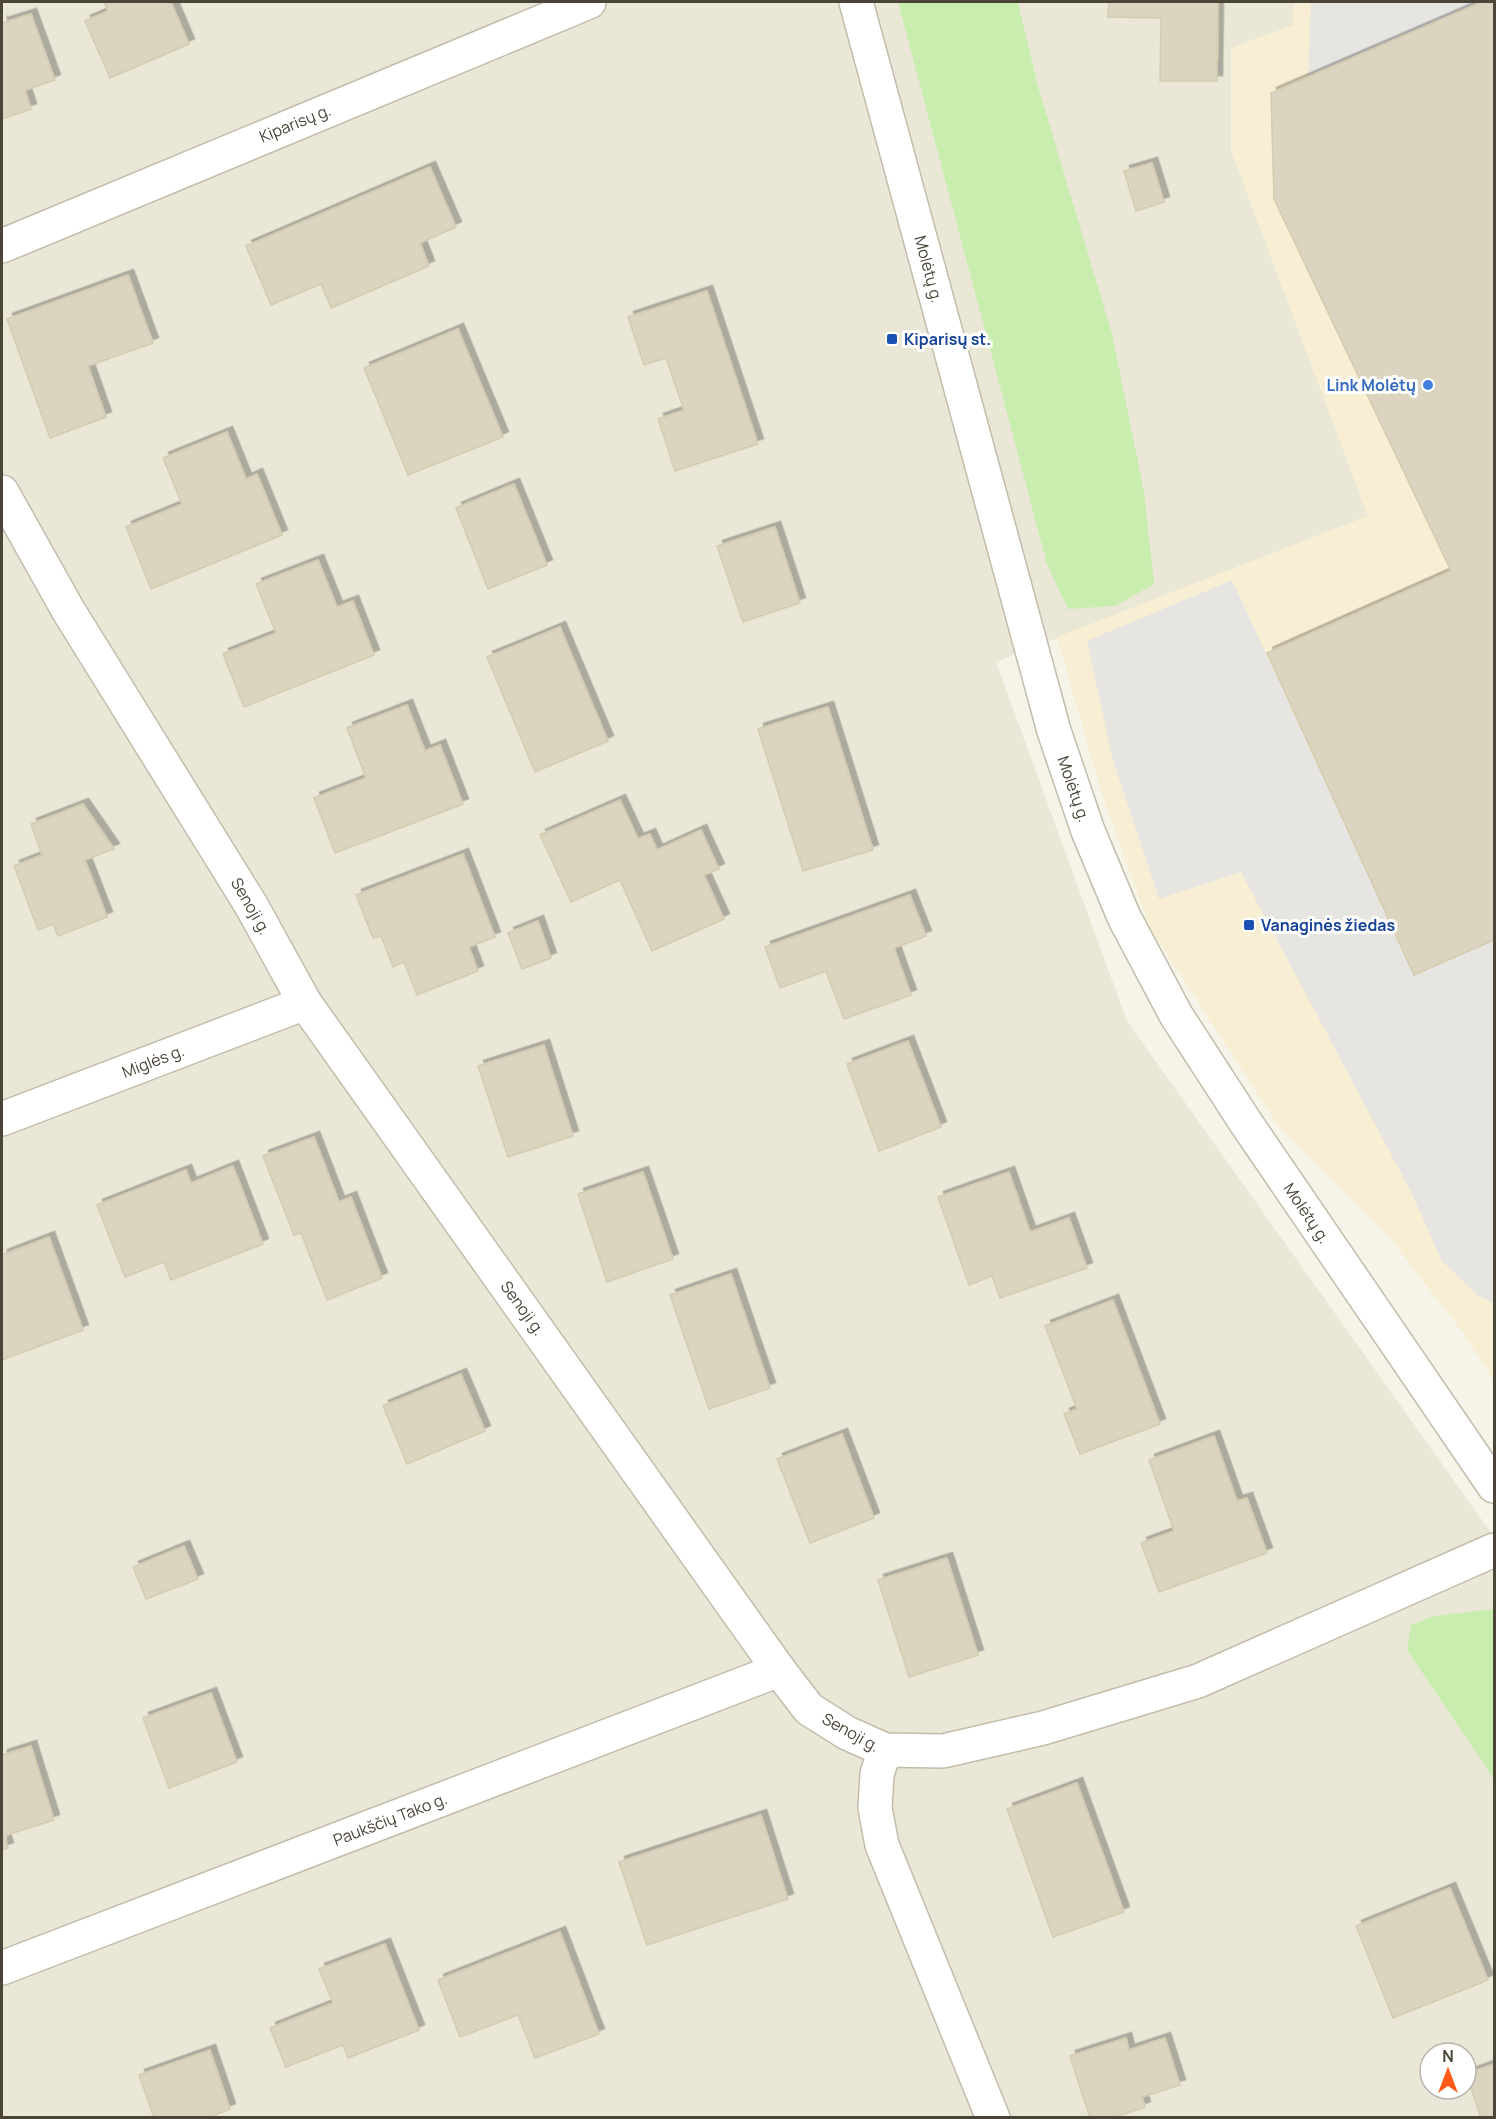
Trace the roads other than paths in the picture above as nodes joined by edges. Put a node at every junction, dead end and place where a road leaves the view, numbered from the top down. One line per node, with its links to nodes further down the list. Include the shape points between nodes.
1 (589, 2): 3 (street, Kiparisų g.)
2 (856, 2): 7 (street, Molėtų g., via 1054,730 1088,831 1124,917 1182,1025)
3 (2, 246)
4 (2, 492): 5 (street, Senoji g., via 68,610 251,905)
5 (305, 1004): 6 (street, Miglės g.); 9 (street, Senoji g.)
6 (2, 1119)
7 (1494, 1486)
8 (1494, 1550): 10 (street, via 1198,1681 1043,1728 943,1751)
9 (779, 1670): 10 (street, Senoji g., via 809,1709 847,1733); 11 (street, Paukščių Tako g.)
10 (885, 1750): 12 (street, Senoji g., via 875,1808 882,1845)
11 (2, 1968)
12 (993, 2118)

